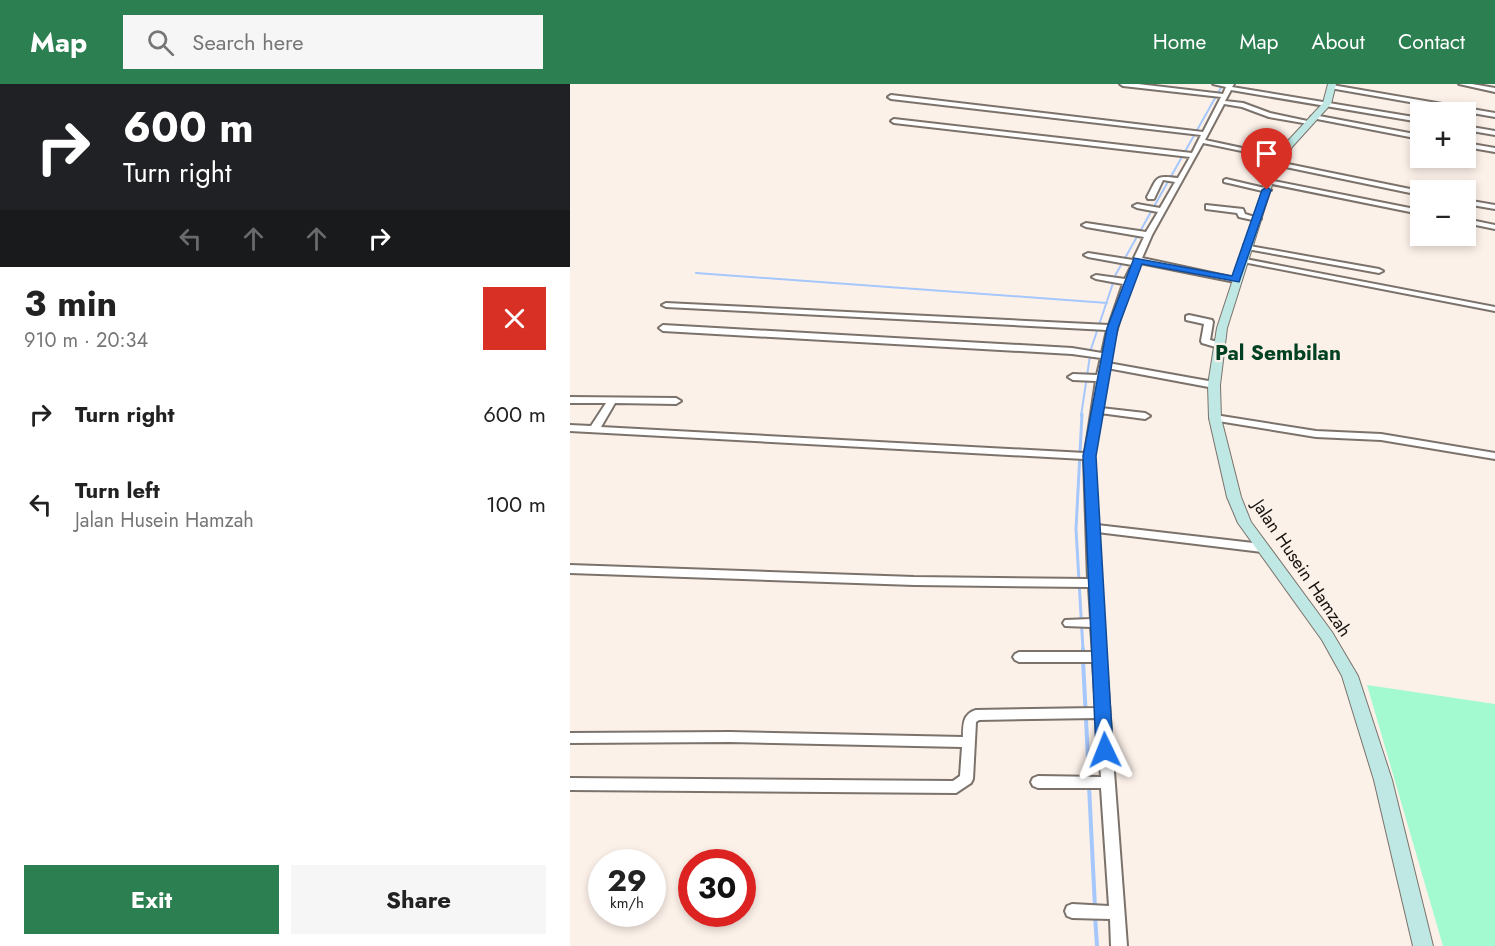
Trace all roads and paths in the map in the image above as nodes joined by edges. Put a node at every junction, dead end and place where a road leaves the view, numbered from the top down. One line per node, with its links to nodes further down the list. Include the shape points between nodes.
1 (1123, 84): 7 (street)
2 (1216, 84): 6 (street); 7 (street)
3 (1462, 84): 5 (street)
4 (1332, 86): 9 (street, Jalan Husein Hamzah); 10 (street)
5 (1495, 90)
6 (1226, 92): 7 (street); 9 (street); 12 (street, via 1269,115); 17 (street)
7 (1209, 95)
8 (891, 97): 17 (street)
9 (1326, 105): 11 (street); 12 (street, Jalan Husein Hamzah)
10 (1495, 116)
11 (1410, 118)
12 (1312, 120): 16 (street); 21 (street, Jalan Husein Hamzah)
13 (894, 121): 20 (street)
14 (1476, 130): 15 (street)
15 (1495, 133)
16 (1410, 135)
17 (1203, 136): 20 (street); 21 (street)
18 (1476, 147): 19 (street)
19 (1495, 150)
20 (1192, 155): 23 (street)
21 (1280, 161): 22 (street); 25 (street, Jalan Husein Hamzah)
22 (1307, 170): 26 (street); 27 (street)
23 (1178, 180): 28 (street, via 1164,178); 33 (street)
24 (1226, 181): 25 (street)
25 (1268, 186): 26 (street); 35 (street, Jalan Husein Hamzah)
26 (1295, 188): 34 (street)
27 (1410, 191)
28 (1151, 197)
29 (1476, 204): 32 (street)
30 (1137, 206): 33 (street)
31 (1209, 207): 35 (street, via 1240,211 1243,216)
32 (1495, 207)
33 (1160, 210): 39 (street)
34 (1410, 210)
35 (1257, 219): 40 (street, Jalan Husein Hamzah)
36 (1476, 223): 38 (street)
37 (1086, 225): 39 (street)
38 (1495, 227)
39 (1145, 235): 42 (street)
40 (1245, 253): 43 (street); 45 (street, Jalan Husein Hamzah); 48 (street)
41 (1088, 255): 42 (street)
42 (1135, 262): 45 (street); 46 (street)
43 (1378, 271)
44 (1096, 277): 46 (street)
45 (1235, 280): 52 (street, Jalan Husein Hamzah)
46 (1126, 282): 50 (street)
47 (666, 305): 50 (street)
48 (1495, 309)
49 (1189, 318): 52 (street, via 1209,322 1205,341)
50 (1111, 327): 53 (street)
51 (663, 328): 53 (street, via 1085,352)
52 (1219, 345): 56 (street, Jalan Husein Hamzah)
53 (1105, 359): 55 (street); 56 (street)
54 (1073, 376): 55 (street)
55 (1101, 378): 60 (street)
56 (1214, 385): 62 (street, Jalan Husein Hamzah)
57 (570, 400): 58 (street)
58 (612, 400): 59 (street); 64 (street)
59 (676, 401)
60 (1096, 410): 61 (street); 65 (street)
61 (1145, 416)
62 (1215, 417): 66 (street, via 1316,434 1381,437); 68 (street, Jalan Husein Hamzah, via 1234,497)
63 (570, 428): 64 (street)
64 (596, 428): 65 (street)
65 (1089, 456): 67 (street)
66 (1495, 456)
67 (1093, 528): 68 (street); 70 (street)
68 (1262, 548): 84 (street, Jalan Husein Hamzah, via 1327,636 1350,676 1383,780)
69 (570, 569): 70 (street)
70 (1094, 583): 72 (street)
71 (1069, 623): 72 (street)
72 (1093, 623): 74 (street)
73 (1019, 657): 74 (street)
74 (1096, 657): 75 (street)
75 (1099, 713): 77 (street, via 973,716); 79 (street)
76 (570, 738): 77 (street)
77 (969, 742): 80 (street, via 966,779 959,786 947,788)
78 (1038, 782): 79 (street)
79 (1105, 783): 82 (street)
80 (570, 784)
81 (1076, 911): 82 (street)
82 (1114, 913): 83 (street)
83 (1119, 946)
84 (1423, 946)

